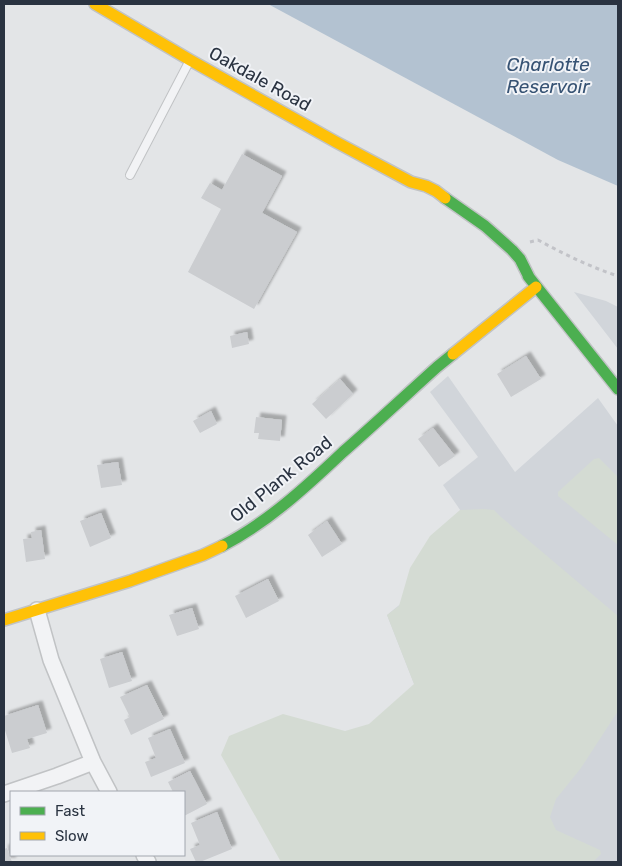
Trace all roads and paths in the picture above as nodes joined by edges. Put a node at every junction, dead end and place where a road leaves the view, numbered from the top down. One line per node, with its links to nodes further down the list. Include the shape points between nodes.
1 (95, 4): 2 (main road, Oakdale Road)
2 (190, 60): 3 (lane); 6 (main road, Oakdale Road, via 411,182 422,194 480,235 529,277)
3 (130, 175)
4 (530, 242): 5 (path, via 538,240 600,271)
5 (618, 276)
6 (536, 287): 7 (main road, Oakdale Road); 8 (main road, Old Plank Road, via 437,367 309,484 239,537 203,555)
7 (618, 389)
8 (37, 610): 9 (main road, Old Plank Road); 10 (street, via 51,660)
9 (4, 620)
10 (93, 762): 11 (street); 12 (street)
11 (13, 791)
12 (108, 791)

